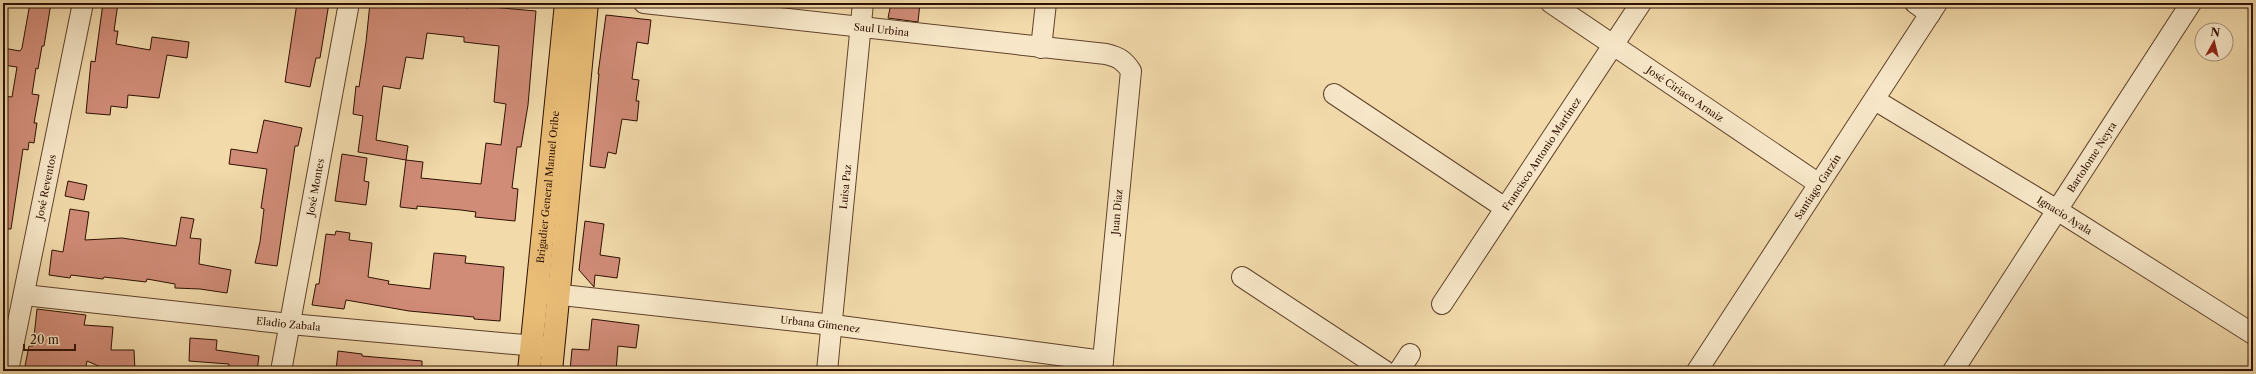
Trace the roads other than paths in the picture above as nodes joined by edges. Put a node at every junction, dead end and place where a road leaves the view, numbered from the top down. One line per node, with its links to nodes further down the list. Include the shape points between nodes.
1 (83, 3): 24 (street, José Reventos)
2 (349, 3): 26 (street, José Montes)
3 (566, 3): 22 (main road, Brigadier General Manuel Oribe)
4 (587, 3): 23 (main road, Brigadier General Manuel Oribe)
5 (644, 3): 12 (street, Saul Urbina)
6 (863, 3): 12 (street, Luisa Paz)
7 (1046, 3): 14 (street)
8 (1551, 3): 13 (street, José Ciriaco Arnaiz)
9 (1641, 3): 13 (street, Francisco Antonio Martínez)
10 (2191, 3): 20 (street, Bartolome Neyra)
11 (1927, 7): 17 (street, Santiago Garzín)
12 (861, 27): 14 (street, Saul Urbina); 27 (street, Luisa Paz)
13 (1615, 46): 18 (street, José Ciriaco Arnaiz); 19 (street, Francisco Antonio Martínez)
14 (1040, 48): 15 (street, Saul Urbina)
15 (1118, 57): 31 (street, Juan Diaz, via 1131,71)
16 (1334, 94): 19 (street)
17 (1875, 100): 18 (street, Santiago Garzín); 20 (street, Ignacio Ayala)
18 (1819, 184): 39 (street, Santiago Garzín)
19 (1505, 208): 25 (street, Francisco Antonio Martínez)
20 (2057, 210): 28 (street, Ignacio Ayala); 40 (street, Bartolome Neyra)
21 (1242, 277): 37 (street)
22 (537, 292): 23 (street, Urbana Gimenez); 29 (main road, Brigadier General Manuel Oribe)
23 (559, 294): 27 (street, Urbana Gimenez); 29 (main road, Brigadier General Manuel Oribe)
24 (24, 295): 26 (street, Eladio Zabala); 32 (street, José Reventos)
25 (1442, 304)
26 (290, 324): 29 (street, Eladio Zabala); 33 (street, José Montes)
27 (833, 325): 31 (street, Urbana Gimenez); 36 (street, Luisa Paz)
28 (2253, 334)
29 (542, 347): 34 (main road, Brigadier General Manuel Oribe); 35 (main road, Brigadier General Manuel Oribe)
30 (1410, 354): 38 (street)
31 (1103, 366)
32 (8, 371)
33 (281, 371)
34 (529, 371)
35 (551, 371)
36 (827, 371)
37 (1385, 371)
38 (1399, 371)
39 (1697, 371)
40 (1953, 371)

